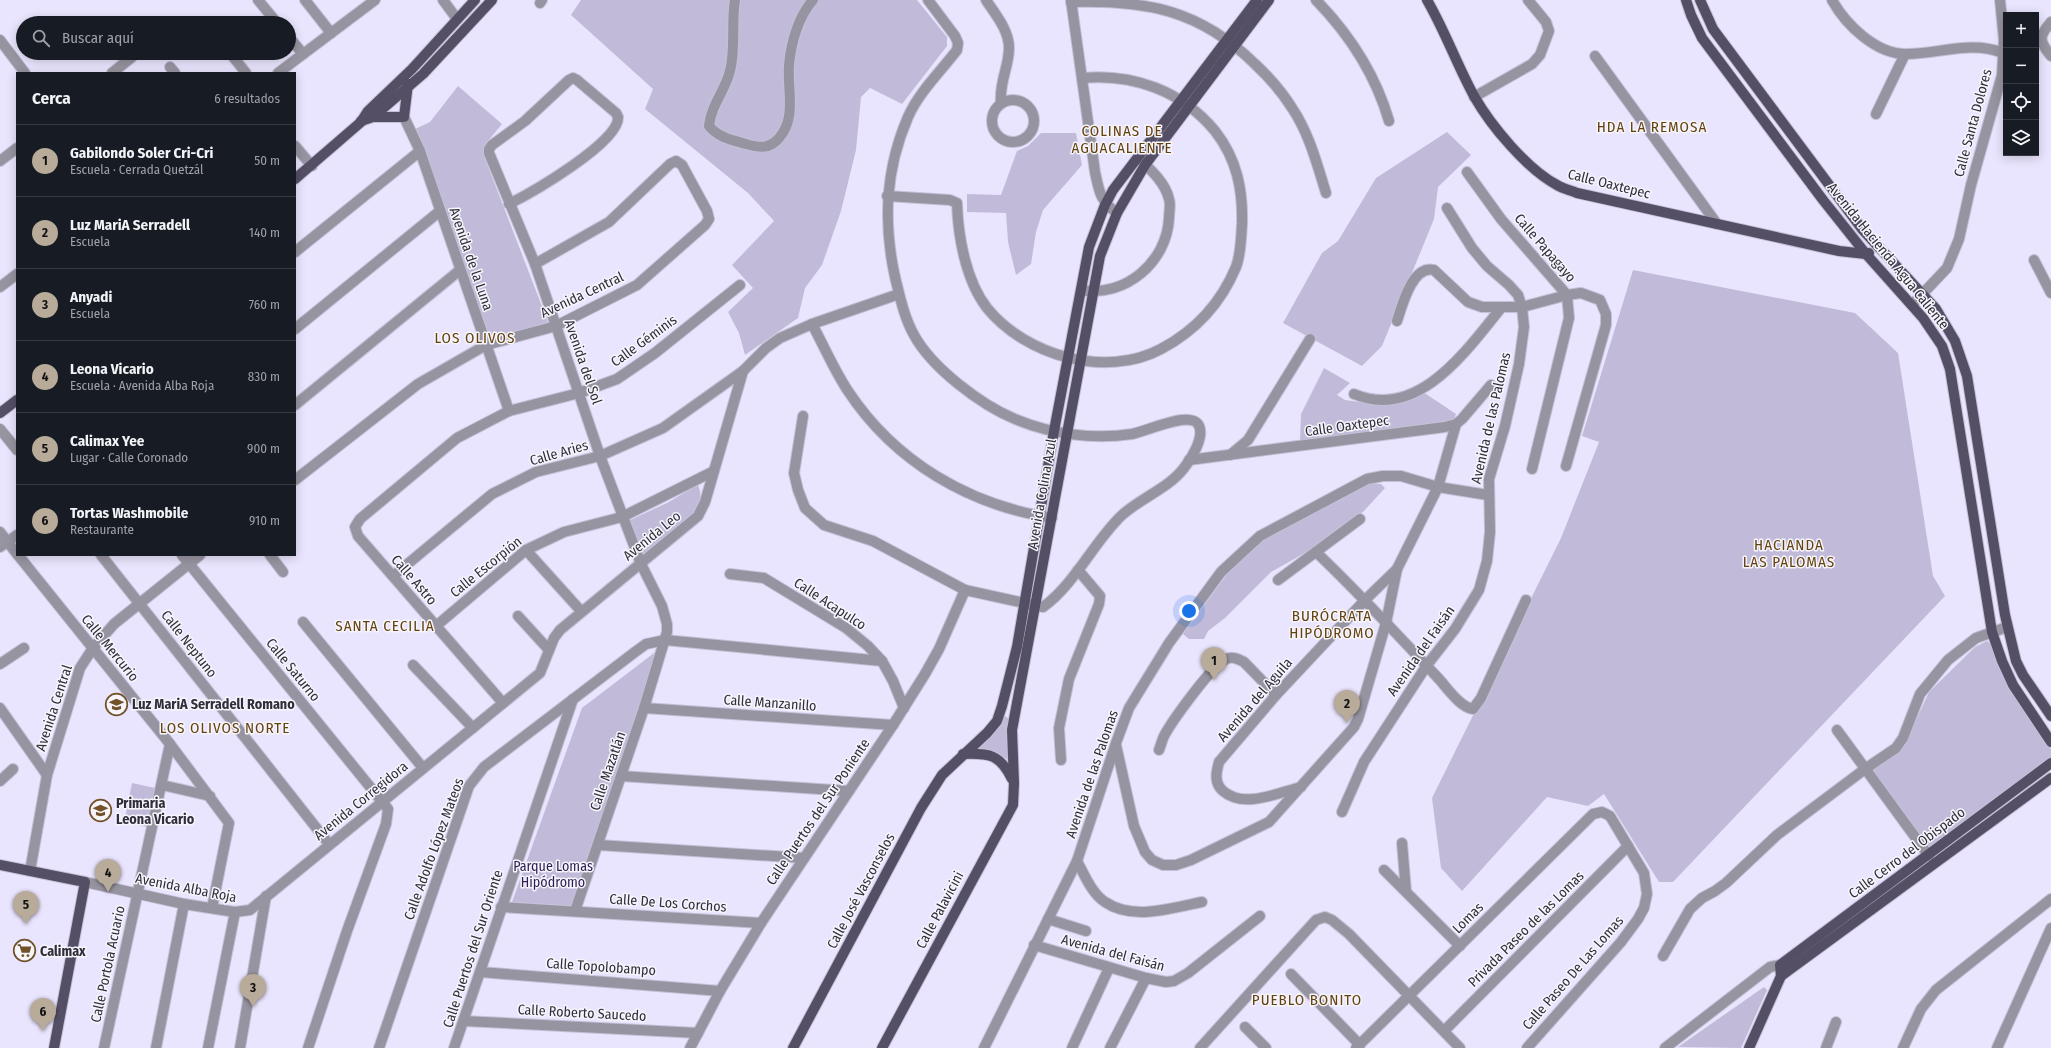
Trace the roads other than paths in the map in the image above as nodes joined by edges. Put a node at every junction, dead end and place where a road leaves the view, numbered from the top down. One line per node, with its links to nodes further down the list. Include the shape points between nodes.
1 (258, 0): 21 (street)
2 (305, 0): 24 (street)
3 (375, 0): 24 (street)
4 (443, 0): 22 (street)
5 (475, 0): 22 (main road)
6 (492, 0): 42 (main road, via 423,74)
7 (735, 0): 8 (street, via 730,73 710,114 709,126 715,134 757,148 773,145 786,131 790,114 789,65 799,21)
8 (812, 0)
9 (928, 0): 59 (street, via 955,36 957,50 908,115 892,165)
10 (986, 0): 44 (street, via 1008,39 1009,48 1000,93)
11 (1257, 0): 26 (main road)
12 (1269, 0): 26 (main road)
13 (1316, 0): 49 (street, via 1349,40 1370,72)
14 (1426, 0): 43 (main road, Calle Oaxtepec)
15 (1528, 0): 43 (street, via 1546,22 1549,31 1540,55 1532,64)
16 (1686, 0): 68 (main road, Avenida Hacienda Agua Caliente, via 1702,38)
17 (1700, 0): 66 (main road, Avenida Hacienda Agua Caliente, via 1720,39)
18 (1832, 0): 30 (street, Calle Santa Dolores, via 1853,28 1870,41 1888,50)
19 (2000, 0): 28 (street)
20 (1071, 1): 26 (street, via 1118,2 1157,7 1199,21); 41 (street)
21 (271, 16)
22 (457, 18): 42 (main road)
23 (2051, 22): 32 (street, via 2041,38 2042,44)
24 (331, 33): 29 (street)
25 (0, 40): 37 (street)
26 (1231, 42): 45 (main road); 58 (street, via 1268,76 1293,108 1312,148)
27 (296, 46): 29 (street)
28 (2003, 53): 30 (street, Calle Santa Dolores, via 1991,48 1974,46); 80 (street, Calle Santa Dolores, via 2002,75 1971,185 1959,239 1947,268)
29 (303, 54): 33 (street)
30 (1905, 54): 47 (street)
31 (1595, 56): 65 (street)
32 (2051, 56)
33 (296, 59)
34 (128, 60): 38 (street)
35 (236, 60): 39 (street)
36 (295, 60): 40 (street)
37 (24, 72)
38 (113, 72)
39 (245, 72)
40 (279, 72)
41 (1082, 78): 45 (street, via 1097,76 1139,82); 61 (street, via 1095,172)
42 (406, 82): 46 (main road); 48 (main road)
43 (1474, 97): 65 (main road, Calle Oaxtepec, via 1502,135 1528,164 1557,186 1577,193)
44 (1001, 103): 44 (street, via 993,114 997,134 1009,141 1022,140 1028,136 1034,123 1032,110 1014,100)
45 (1185, 103): 53 (main road); 91 (street, via 1214,131 1234,161 1242,209 1241,238 1236,265 1224,290 1209,312 1190,330 1160,350 1137,358 1116,361)
46 (371, 114): 48 (main road); 55 (main road)
47 (1876, 114)
48 (404, 117): 52 (street, Avenida de la Luna)
49 (1389, 121)
50 (296, 147): 55 (street)
51 (16, 149): 54 (street)
52 (420, 151): 63 (street, Avenida de la Luna); 67 (street)
53 (1142, 161): 61 (main road, Avenida Colina Azul, via 1113,190); 64 (main road, Avenida Colina Azul); 76 (street, via 1159,178 1169,199 1168,229 1161,250 1148,268 1126,284)
54 (0, 162)
55 (312, 166): 57 (main road)
56 (1467, 172): 79 (street, Calle Papagayo, via 1501,219)
57 (296, 178)
58 (1326, 193)
59 (887, 196): 78 (street, via 888,245); 90 (street, via 950,200 957,203 962,254 986,306 1021,339)
60 (509, 204): 60 (street, Avenida del Sol, via 531,193 582,159 617,126 616,113 573,78 525,121 489,148); 70 (street, Avenida del Sol)
61 (1105, 205): 64 (street); 75 (main road, Avenida Colina Azul, via 1089,247)
62 (1447, 208): 82 (street, via 1472,248 1487,266 1510,285 1518,295)
63 (440, 211): 71 (street, Avenida de la Luna); 87 (street)
64 (1117, 213): 76 (main road, Avenida Colina Azul, via 1100,256)
65 (1717, 224): 68 (main road, Calle Oaxtepec, via 1839,251)
66 (1878, 248): 68 (main road); 80 (main road, Avenida Hacienda Agua Caliente)
67 (296, 251)
68 (1866, 254): 81 (main road, Avenida Hacienda Agua Caliente)
69 (2034, 260): 77 (street)
70 (535, 264): 86 (street, Avenida del Sol); 86 (street, Avenida Central, via 609,222 676,161 696,189 709,219 637,285)
71 (460, 270): 89 (street, Avenida de la Luna); 97 (street)
72 (16, 275): 74 (street)
73 (740, 285): 94 (street, Calle Géminis, via 655,353 617,379)
74 (0, 288)
75 (1081, 290): 76 (street); 90 (main road, Avenida Colina Azul)
76 (1093, 292): 91 (main road, Avenida Colina Azul)
77 (2051, 293)
78 (899, 294): 85 (street, Calle Aries); 103 (street, via 907,321 916,338 941,368 967,391 1016,419)
79 (1567, 295): 82 (street); 109 (street, via 1581,293 1600,300 1606,314 1606,325); 110 (street, Calle Papagayo, via 1569,318)
80 (1923, 295): 81 (street, Calle Santa Dolores); 150 (main road, Avenida Hacienda Agua Caliente, via 1945,323 1955,341 1967,376)
81 (1912, 305): 151 (main road, Avenida Hacienda Agua Caliente, via 1942,346 1950,369)
82 (1522, 307): 83 (street); 114 (street, Avenida de las Palomas, via 1524,327 1519,364 1505,426 1489,479)
83 (1501, 308): 84 (street, via 1473,305 1434,270 1429,269 1414,281 1406,294); 95 (street, via 1446,372 1420,391 1411,396 1371,400)
84 (1397, 321)
85 (812, 324): 92 (street, Calle Aries, via 795,330 766,348); 115 (street, via 848,391 875,426 906,456 958,490 992,504)
86 (556, 326): 89 (street, Avenida Central); 94 (street, Avenida del Sol)
87 (296, 328)
88 (1310, 339): 107 (street, via 1248,440)
89 (486, 345): 98 (street, Avenida de la Luna); 112 (street, Avenida Central, via 418,384)
90 (1068, 358): 91 (street); 103 (main road, Avenida Colina Azul)
91 (1081, 360): 104 (main road, Avenida Colina Azul)
92 (743, 371): 106 (street, Calle Aries, via 663,428); 111 (street, Avenida Leo)
93 (1491, 385): 101 (street)
94 (579, 393): 98 (street, Calle Géminis); 106 (street, Avenida del Sol)
95 (1354, 394)
96 (16, 401): 99 (main road)
97 (296, 404)
98 (509, 411): 119 (street, Calle Géminis, via 457,438 360,519)
99 (0, 413)
100 (803, 416): 139 (street, via 794,473 805,508 824,525 873,541)
101 (1456, 424): 107 (street, Calle Oaxtepec); 113 (street, Avenida del Aguila)
102 (0, 429): 105 (street)
103 (1054, 431): 104 (street); 115 (main road, Avenida Colina Azul)
104 (1067, 434): 108 (street, via 1130,434 1181,418 1190,419 1197,423 1200,438); 117 (main road, Avenida Colina Azul)
105 (16, 449)
106 (600, 456): 116 (street, Avenida del Sol); 137 (street, Calle Aries, via 536,472 492,494)
107 (1228, 456): 108 (street, Calle Oaxtepec)
108 (1189, 460): 134 (street, via 1175,478 1120,517)
109 (1566, 466)
110 (1532, 469)
111 (712, 472): 116 (street, Calle Escorpión); 132 (street, Avenida Leo, via 698,516)
112 (296, 478)
113 (1438, 487): 114 (street, Avenida de las Palomas); 133 (street, Avenida del Aguila); 171 (street, Avenida de las Palomas, via 1401,476 1382,476 1367,480 1260,536 1221,572 1169,643 1129,708)
114 (1488, 495): 159 (street, Avenida del Faisán, via 1490,532 1487,561 1479,590 1455,630)
115 (1040, 516): 117 (street); 143 (main road, Avenida Colina Azul)
116 (622, 517): 123 (street, Calle Escorpión, via 564,532); 132 (street, Avenida del Sol)
117 (1052, 518): 144 (main road, Avenida Colina Azul)
118 (1360, 519): 124 (street)
119 (355, 527): 137 (street, Calle Astro, via 358,536)
120 (0, 532): 122 (street, Calle Mercurio)
121 (16, 536): 122 (street)
122 (4, 544): 125 (street, Calle Mercurio)
123 (526, 550): 145 (street); 149 (street, Calle Escorpión)
124 (1316, 552): 138 (street); 140 (street)
125 (16, 553)
126 (19, 556): 154 (street, Calle Mercurio)
127 (102, 556): 142 (street, Calle Neptuno)
128 (183, 556): 131 (street, Calle Saturno)
129 (199, 556): 131 (street, Avenida Central)
130 (271, 556): 135 (street)
131 (189, 564): 142 (street, Avenida Central); 189 (street, Calle Saturno)
132 (641, 564): 145 (street, Avenida Leo); 152 (street, Avenida del Sol, via 665,616)
133 (1397, 568): 140 (street, Avenida del Aguila); 148 (street, Avenida del Aguila)
134 (1078, 570): 144 (street, via 1048,604 1043,607); 175 (street, via 1100,596 1069,679 1059,728)
135 (283, 572)
136 (730, 574): 156 (street, Calle Acapulco, via 764,578 846,628)
137 (393, 576): 149 (street, Calle Astro)
138 (1278, 580)
139 (964, 590): 143 (street); 165 (street, Calle Puertos del Sur Poniente, via 938,649)
140 (1366, 599): 148 (street); 160 (street, Avenida del Aguila)
141 (1526, 600): 159 (street, via 1481,698 1473,709 1461,703)
142 (139, 603): 154 (street, Avenida Central, via 114,624); 193 (street, Calle Neptuno)
143 (1024, 603): 144 (street); 174 (main road, Avenida Colina Azul, via 1014,661 997,721)
144 (1036, 606): 184 (main road, Avenida Colina Azul, via 1012,730)
145 (581, 611): 155 (street, Avenida Leo, via 560,630)
146 (518, 616): 155 (street)
147 (303, 622): 177 (street)
148 (1386, 623): 159 (street); 186 (street, Avenida del Aguila, via 1356,723)
149 (436, 626): 162 (street, Calle Astro)
150 (2007, 627): 151 (street); 166 (main road, Avenida Hacienda Agua Caliente, via 2023,675)
151 (1992, 632): 170 (main road, Avenida Hacienda Agua Caliente, via 2013,685); 179 (street, via 1976,638 1943,665 1920,694 1904,738 1896,748)
152 (665, 640): 156 (street, Calle Adolfo López Mateos); 161 (street, Calle Adolfo López Mateos, via 646,644); 164 (street, Calle Mazatlán)
153 (24, 648): 157 (street)
154 (92, 648): 172 (street, Calle Mercurio); 180 (street, Avenida Central, via 74,684)
155 (550, 650): 162 (street, Avenida Leo, via 540,673)
156 (882, 660): 165 (street, Calle Acapulco)
157 (0, 664)
158 (413, 665): 168 (street)
159 (1427, 665): 190 (street, Avenida del Faisán, via 1364,762)
160 (1276, 695): 173 (street, via 1244,662 1227,658 1206,678 1173,721); 186 (street, Avenida del Aguila, via 1219,762 1215,775 1218,787 1229,796 1240,799 1255,799)
161 (573, 699): 209 (street, Calle Puertos del Sur Oriente); 241 (street, Calle Adolfo López Mateos, via 484,767 469,786)
162 (503, 703): 168 (street, Avenida Corregidora)
163 (0, 708): 180 (street)
164 (644, 708): 167 (street, Calle Manzanillo); 181 (street, Calle Mazatlán)
165 (904, 708): 167 (street, Calle Puertos del Sur Poniente)
166 (2051, 716)
167 (893, 725): 187 (street, Calle Puertos del Sur Poniente)
168 (473, 728): 177 (street, Avenida Corregidora)
169 (1836, 730): 179 (street)
170 (2051, 742)
171 (1116, 743): 186 (street, Avenida del Aguila, via 1134,826 1145,852 1152,860 1163,865 1176,865 1191,860 1269,822); 198 (street, Avenida de las Palomas)
172 (170, 744): 185 (street, Calle Portola Acuario); 188 (street, Calle Mercurio)
173 (1159, 750)
174 (963, 754): 184 (main road, via 979,753 993,756 1005,764); 244 (main road, Calle José Vasconselos, via 942,775 921,808)
175 (1061, 760)
176 (2051, 763): 196 (main road, Calle Cerro del Obispado)
177 (423, 768): 189 (street, Avenida Corregidora)
178 (13, 769): 183 (street)
179 (1865, 769): 196 (street); 221 (street, via 1777,835 1715,892 1702,898 1690,909)
180 (48, 775): 201 (street, Avenida Central)
181 (621, 776): 187 (street); 194 (street, Calle Mazatlán)
182 (2051, 778): 223 (main road, Calle Cerro del Obispado)
183 (0, 781)
184 (1014, 783): 245 (main road, Calle Palavicini, via 1012,806)
185 (162, 785): 188 (street); 204 (street, Calle Portola Acuario)
186 (1301, 787)
187 (849, 791): 197 (street, Calle Puertos del Sur Poniente)
188 (210, 796): 210 (street, Calle Mercurio, via 229,823)
189 (383, 802): 193 (street, Avenida Corregidora); 240 (street, via 388,809 388,818)
190 (1342, 812)
191 (1602, 812): 195 (street, Calle Paseo De Las Lomas, via 1610,816); 220 (street, Lomas, via 1593,814)
192 (1402, 843): 203 (street)
193 (329, 844): 205 (street, Avenida Corregidora)
194 (598, 845): 197 (street); 212 (street, Calle Mazatlán)
195 (1628, 846): 232 (street, Privada Paseo de las Lomas); 252 (street, Calle Paseo De Las Lomas, via 1647,883 1644,908 1621,942)
196 (1929, 856): 223 (main road, Calle Cerro del Obispado)
197 (804, 858): 216 (street, Calle Puertos del Sur Poniente)
198 (1077, 861): 207 (street, via 1091,886 1104,902 1124,911 1150,911); 215 (street, Avenida de las Palomas)
199 (0, 865): 201 (main road, Avenida Alba Roja)
200 (1384, 870): 203 (street)
201 (30, 871): 202 (main road, Avenida Alba Roja)
202 (85, 882): 204 (street, Avenida Alba Roja); 235 (main road)
203 (1406, 891): 220 (street)
204 (138, 893): 208 (street, Avenida Alba Roja); 236 (street, Calle Portola Acuario)
205 (266, 896): 211 (street, Avenida Corregidora); 239 (street)
206 (2051, 899): 256 (street, via 1928,998)
207 (1202, 902)
208 (184, 904): 210 (street, Avenida Alba Roja); 237 (street)
209 (501, 907): 212 (street, Calle De Los Corchos); 224 (street, Calle Puertos del Sur Oriente)
210 (212, 908): 213 (street, Avenida Alba Roja)
211 (250, 910): 213 (street, Avenida Alba Roja)
212 (575, 911): 216 (street, Calle De Los Corchos)
213 (235, 912): 238 (street)
214 (1260, 916): 226 (street, Avenida del Faisán, via 1188,973 1174,981 1160,982)
215 (1048, 919): 218 (street); 219 (street, Avenida de las Palomas)
216 (761, 923): 227 (street, Calle Puertos del Sur Poniente)
217 (2051, 928): 257 (street)
218 (1086, 931)
219 (1034, 945): 222 (street, Avenida del Faisán); 246 (street, Avenida de las Palomas)
220 (1460, 946): 228 (street, Lomas)
221 (1663, 956)
222 (1109, 968): 226 (street, Avenida del Faisán); 247 (street)
223 (1784, 970): 253 (street, Calle Cerro del Obispado, via 1770,967); 254 (main road)
224 (480, 972): 227 (street, Calle Topolobampo); 229 (street, Calle Puertos del Sur Oriente)
225 (1291, 974): 234 (street)
226 (1146, 978): 248 (street)
227 (720, 991): 233 (street, Calle Puertos del Sur Poniente)
228 (1408, 995): 232 (street); 234 (street, Lomas); 249 (street, via 1348,934 1325,917 1316,920)
229 (464, 1021): 233 (street, Calle Roberto Saucedo); 242 (street, Calle Puertos del Sur Oriente)
230 (1836, 1022): 255 (street)
231 (1245, 1026): 250 (street)
232 (1444, 1031): 251 (street)
233 (698, 1033): 243 (street, Calle Puertos del Sur Poniente)
234 (1358, 1046)
235 (54, 1048)
236 (104, 1048)
237 (156, 1048)
238 (208, 1048)
239 (240, 1048)
240 (308, 1048)
241 (379, 1048)
242 (454, 1048)
243 (690, 1048)
244 (793, 1048)
245 (882, 1048)
246 (984, 1048)
247 (1072, 1048)
248 (1110, 1048)
249 (1200, 1048)
250 (1266, 1048)
251 (1460, 1048)
252 (1527, 1048)
253 (1665, 1048)
254 (1749, 1048)
255 (1826, 1048)
256 (1903, 1048)
257 (1997, 1048)

